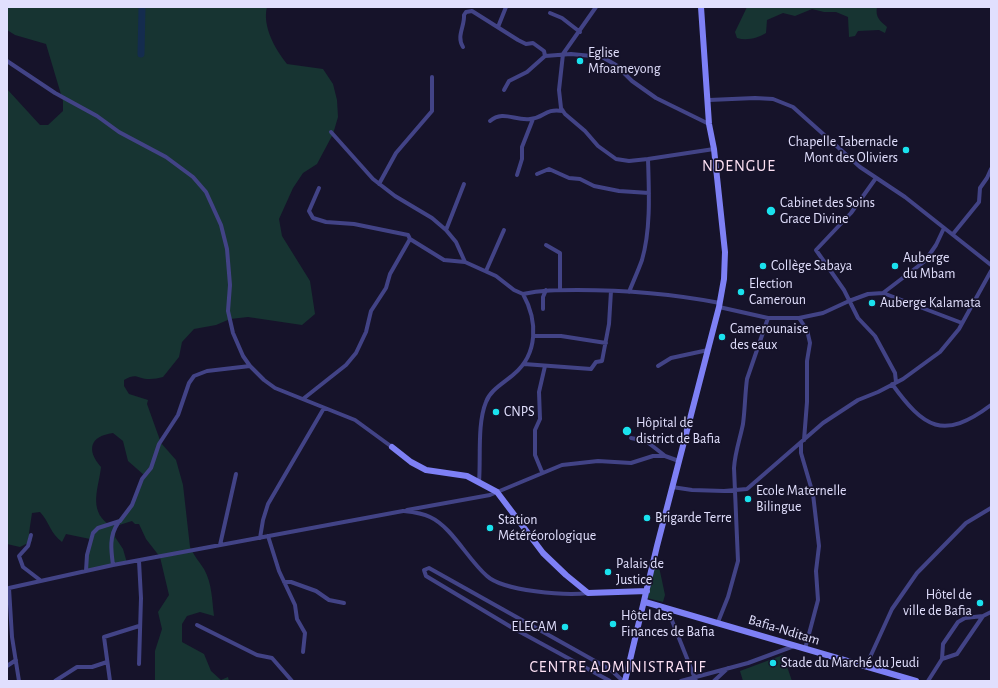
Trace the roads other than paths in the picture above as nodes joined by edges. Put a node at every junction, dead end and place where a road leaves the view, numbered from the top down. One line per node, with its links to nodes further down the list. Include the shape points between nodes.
1 (506, 7): 5 (street)
2 (596, 7): 6 (street)
3 (701, 7): 13 (main road)
4 (550, 13): 6 (street, via 562,18)
5 (498, 27): 7 (street, via 475,12 465,12 460,38); 9 (street, via 522,43 533,43 544,51)
6 (580, 32): 8 (street)
7 (463, 47)
8 (563, 54): 9 (street); 14 (street, via 559,90); 17 (street, via 609,60 643,90)
9 (545, 56): 12 (street, via 527,72 510,81)
10 (7, 61): 55 (street, via 55,93 97,116 115,130 166,157 193,177 206,192 221,225 228,254 229,319 238,346)
11 (432, 77): 25 (street, via 432,111 396,153)
12 (504, 90)
13 (708, 100): 17 (main road); 24 (street, via 755,98 786,103 806,117 852,160)
14 (563, 111): 15 (street, via 548,111); 20 (street, via 604,152 616,159)
15 (533, 119): 16 (street, via 500,116); 23 (street, via 522,148 522,159)
16 (490, 121)
17 (709, 124): 19 (main road)
18 (331, 132): 25 (street)
19 (714, 149): 20 (street); 46 (main road, via 725,252 724,279)
20 (648, 159): 28 (street)
21 (991, 168): 32 (street, via 980,188 979,202)
22 (537, 174): 28 (street, via 549,169 594,186)
23 (517, 175)
24 (876, 178): 29 (street); 45 (street, via 851,213 816,250)
25 (379, 184): 30 (street)
26 (464, 184): 30 (street)
27 (319, 188): 33 (street, via 309,211 313,218 326,222 388,229 408,235)
28 (649, 193): 42 (street, via 643,253)
29 (944, 228): 32 (street); 44 (street, via 925,261)
30 (446, 230): 35 (street, via 456,242)
31 (504, 230): 37 (street)
32 (953, 234): 36 (street)
33 (410, 239): 35 (street, via 444,260); 59 (street, via 390,274 386,288 371,311 366,332 356,353 346,365)
34 (546, 245): 39 (street, via 560,253)
35 (465, 262): 37 (street)
36 (991, 265)
37 (486, 271): 43 (street)
38 (991, 271): 50 (street)
39 (560, 289): 40 (street); 41 (street)
40 (546, 290): 43 (street); 47 (street, via 543,296)
41 (611, 291): 42 (street); 52 (street)
42 (629, 292): 46 (street, via 671,295)
43 (523, 294): 51 (street, via 528,304)
44 (883, 294): 45 (street, via 868,294); 50 (street)
45 (849, 301): 49 (street, via 823,313); 58 (street, via 858,318 875,336 895,373)
46 (719, 305): 48 (street); 53 (main road)
47 (543, 309)
48 (768, 318): 49 (street); 73 (street, via 747,379 743,424 735,454)
49 (799, 318): 63 (street, via 807,330 810,344)
50 (962, 323): 58 (street, via 953,339 940,352)
51 (534, 336): 52 (street, via 561,336); 54 (street, via 532,348)
52 (606, 343): 56 (street, via 602,361 596,362 591,369)
53 (708, 350): 57 (street, via 667,360); 68 (main road)
54 (524, 364): 56 (street); 71 (street, via 486,400)
55 (250, 366): 59 (street, via 270,384); 77 (street, via 207,371 194,376 178,415 159,444 151,468 142,479 135,500)
56 (545, 366): 69 (street, via 539,392 540,420 535,430 535,454)
57 (658, 366)
58 (894, 383): 60 (street, via 910,408 937,426 965,422); 63 (street, via 846,407 823,422)
59 (303, 399): 61 (street)
60 (991, 405)
61 (324, 408): 64 (street, via 355,420); 80 (street, via 268,504)
62 (631, 438): 67 (street, via 646,441)
63 (802, 442): 65 (street); 66 (street)
64 (392, 447): 71 (main road, via 426,470 460,474)
65 (790, 451): 66 (street, via 796,450); 73 (street, via 751,486 742,491)
66 (801, 453): 99 (street, via 813,494 819,546 816,571 818,600)
67 (665, 456): 68 (street); 69 (street, via 653,456 631,463 598,461 562,465)
68 (679, 461): 72 (main road)
69 (542, 472): 74 (street)
70 (236, 474): 81 (street)
71 (479, 482): 74 (main road)
72 (672, 487): 73 (street); 88 (main road)
73 (734, 491): 95 (street, via 738,561)
74 (497, 492): 76 (street); 89 (main road, via 543,553)
75 (991, 508): 106 (street, via 966,523 917,573 892,609)
76 (403, 510): 79 (street); 89 (street, via 432,517 455,539 487,577 499,585 526,590)
77 (118, 522): 83 (street, via 113,530 111,542); 84 (street, via 98,528 93,533)
78 (31, 535): 85 (street, via 28,546 19,556 23,566)
79 (268, 536): 80 (street); 86 (street)
80 (260, 538): 81 (street)
81 (220, 545): 82 (street)
82 (139, 561): 83 (street); 97 (street)
83 (113, 565): 84 (street)
84 (86, 571): 85 (street)
85 (40, 580): 87 (street)
86 (284, 582): 91 (street, via 286,580 316,591 329,600); 100 (street, via 295,605 297,619 305,633)
87 (8, 588): 102 (street)
88 (647, 591): 89 (main road); 90 (main road)
89 (588, 593)
90 (645, 602): 92 (main road, Bafia-Nditam); 114 (main road)
91 (344, 603)
92 (667, 608): 95 (main road, Bafia-Nditam); 108 (street)
93 (991, 612): 94 (street)
94 (983, 616): 101 (street, via 957,654); 101 (street, via 965,618 958,622 944,644)
95 (718, 622): 98 (main road, Bafia-Nditam)
96 (197, 625): 112 (street, via 257,655 272,658)
97 (139, 626): 103 (street, via 104,637); 104 (street)
98 (794, 646): 99 (main road, Bafia-Nditam); 107 (street)
99 (805, 649): 106 (main road, Bafia-Nditam)
100 (303, 652)
101 (942, 659): 118 (street)
102 (16, 660): 105 (street); 109 (street)
103 (107, 662): 110 (street, via 92,667 77,667); 111 (street)
104 (139, 664)
105 (7, 666)
106 (866, 666): 117 (main road, Bafia-Nditam)
107 (729, 668): 108 (street); 116 (street)
108 (695, 679): 115 (street)
109 (19, 681)
110 (55, 681)
111 (110, 681)
112 (292, 681)
113 (610, 681): 114 (street, via 466,600 426,576 424,570 429,568 450,578 611,670)
114 (624, 681)
115 (681, 681)
116 (714, 681)
117 (916, 681)
118 (928, 681)

